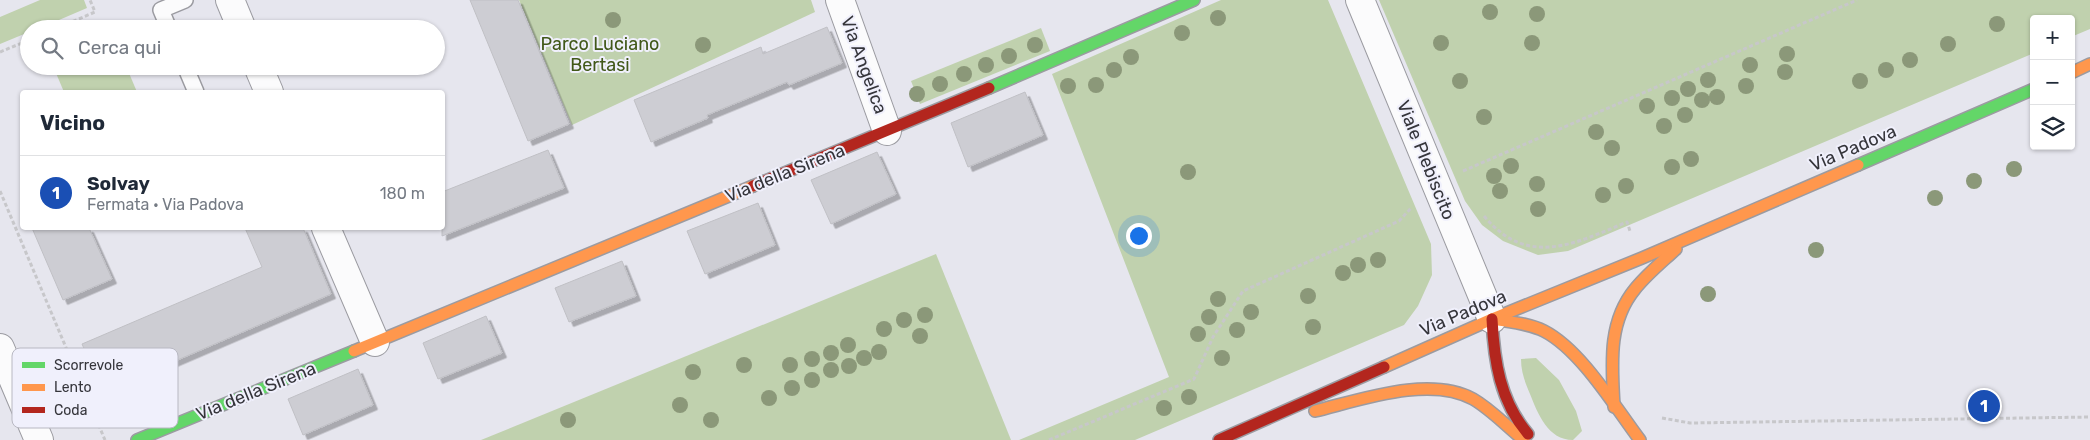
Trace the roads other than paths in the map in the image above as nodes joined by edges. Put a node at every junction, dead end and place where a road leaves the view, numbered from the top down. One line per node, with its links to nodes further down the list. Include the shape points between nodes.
1 (185, 0): 6 (lane, via 161,10)
2 (230, 0): 7 (street)
3 (840, 0): 15 (street, Via Angelica)
4 (1194, 0): 15 (main road, Via della Sirena)
5 (1360, 0): 18 (street, Viale Plebiscito)
6 (165, 20)
7 (238, 20)
8 (2090, 64): 9 (main road)
9 (2075, 70)
10 (189, 75): 12 (lane)
11 (262, 75): 13 (street)
12 (195, 90)
13 (268, 90)
14 (2030, 91): 17 (main road, Via Padova)
15 (887, 131): 19 (main road, Via della Sirena)
16 (327, 230): 19 (street)
17 (1687, 239): 18 (main road, Via Padova); 22 (main road, Via Padova, via 1630,295 1616,322 1610,352)
18 (1492, 319): 22 (main road, via 1532,326 1550,335 1585,368); 24 (main road, Via Padova); 31 (main road, via 1498,377 1509,406 1521,427)
19 (375, 342): 23 (main road, Via della Sirena)
20 (0, 348): 21 (street)
21 (12, 376)
22 (1614, 407): 32 (main road)
23 (178, 423)
24 (1255, 424): 29 (main road, Via Padova); 30 (main road, Via Padova, via 1417,389 1466,396)
25 (34, 428): 27 (street)
26 (166, 428): 28 (main road, Via della Sirena)
27 (39, 440)
28 (137, 440)
29 (1219, 440)
30 (1524, 440)
31 (1534, 440)
32 (1640, 440)

